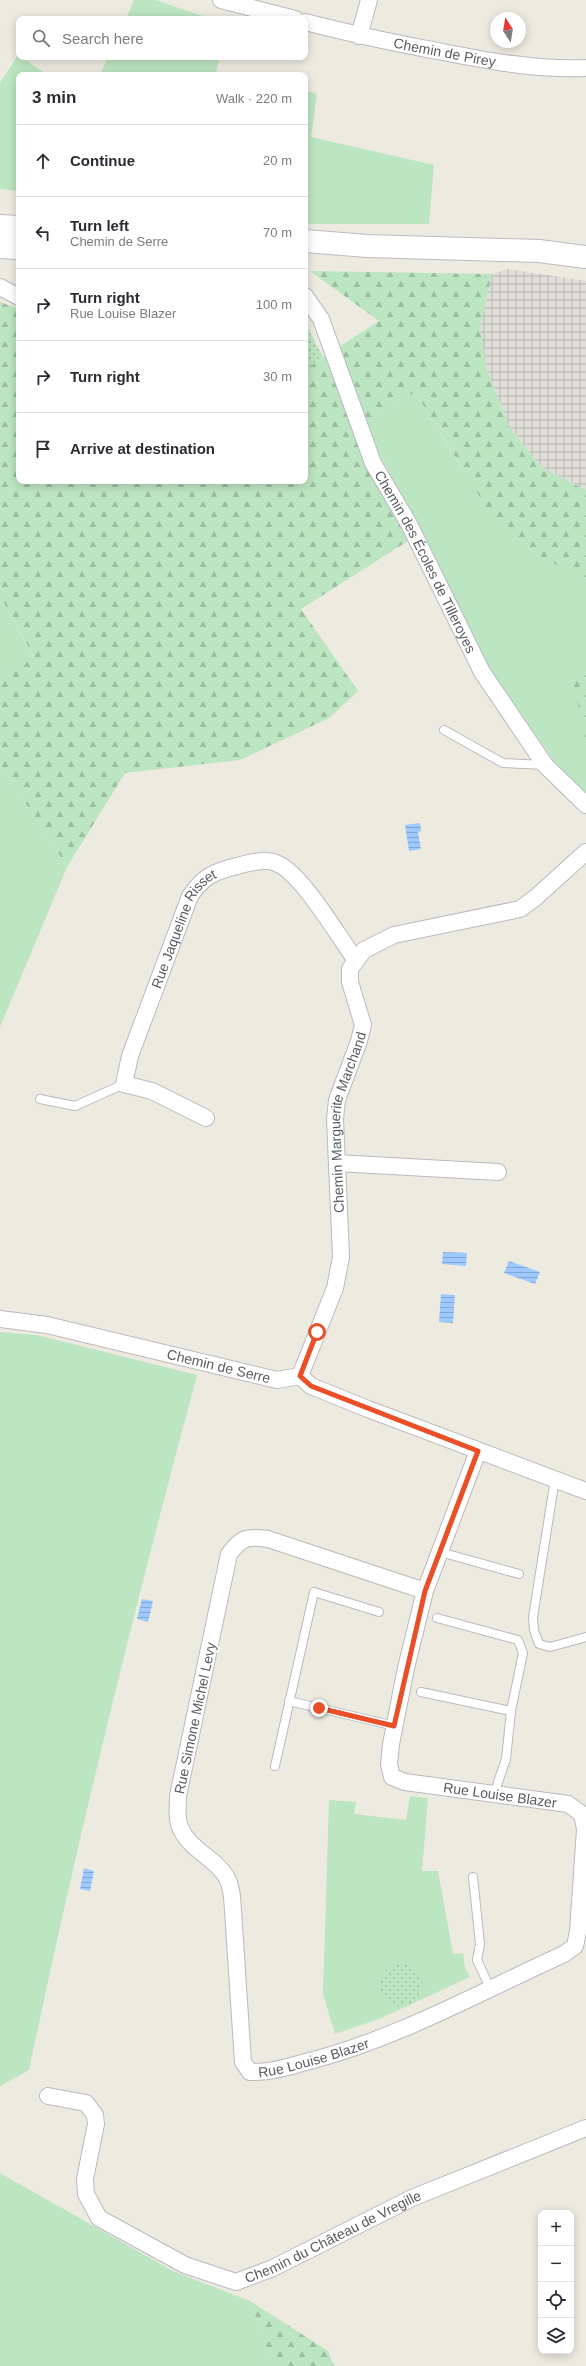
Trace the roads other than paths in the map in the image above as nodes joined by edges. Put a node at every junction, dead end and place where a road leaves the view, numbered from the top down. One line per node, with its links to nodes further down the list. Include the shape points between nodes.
1 (221, 0): 3 (street)
2 (369, 0): 5 (street)
3 (283, 16)
4 (308, 23): 5 (street, Chemin de Pirey)
5 (359, 36): 6 (street, Chemin de Pirey, via 528,66)
6 (586, 68)
7 (0, 226): 8 (main road)
8 (16, 227)
9 (0, 235): 10 (street)
10 (16, 235)
11 (308, 241): 12 (main road)
12 (367, 246): 15 (main road, via 332,252); 16 (main road, via 515,250)
13 (0, 247): 14 (main road)
14 (16, 248)
15 (308, 251)
16 (586, 257)
17 (0, 287): 18 (street)
18 (16, 295)
19 (308, 300): 21 (street, Chemin des Écoles de Tilleroyes, via 321,319 373,463 409,524 482,672)
20 (444, 730): 21 (lane, via 502,763)
21 (545, 765): 22 (street, Chemin des Écoles de Tilleroyes)
22 (586, 805)
23 (586, 852): 24 (street, via 520,909 394,935 364,950)
24 (355, 959): 25 (street, Rue Jaqueline Risset, via 289,870 275,862 252,862 214,872 200,882 190,896 130,1056); 28 (street, Chemin Marguerite Marchand, via 350,969 350,982 363,1025 360,1041 337,1100)
25 (124, 1084): 26 (lane, via 75,1106); 27 (street, via 152,1091)
26 (40, 1099)
27 (206, 1118)
28 (337, 1163): 29 (street); 31 (street, Chemin Marguerite Marchand, via 340,1257 335,1288)
29 (498, 1172)
30 (0, 1319): 31 (street, Chemin de Serre, via 47,1325 277,1380)
31 (300, 1376): 32 (street, via 311,1386)
32 (478, 1451): 33 (street); 35 (street, Rue Louise Blazer)
33 (555, 1479): 34 (street); 40 (lane, via 533,1617 534,1630 540,1644 550,1647)
34 (586, 1491)
35 (440, 1552): 36 (lane); 37 (street, Rue Louise Blazer)
36 (519, 1574)
37 (425, 1591): 44 (street, Rue Louise Blazer); 49 (street, Rue Simone Michel Levy, via 268,1539 250,1537 238,1543 229,1554 178,1796 178,1812 179,1826 186,1839 219,1867 228,1879 232,1896 243,2062)
38 (379, 1612): 42 (lane, via 314,1592)
39 (437, 1618): 43 (lane, via 518,1640 523,1653)
40 (586, 1637)
41 (421, 1692): 43 (lane)
42 (289, 1701): 44 (lane); 45 (lane)
43 (511, 1711): 46 (lane, via 506,1759)
44 (394, 1726): 46 (street, Rue Louise Blazer, via 389,1764 392,1777 404,1782)
45 (275, 1766)
46 (494, 1794): 48 (street, Rue Louise Blazer, via 568,1804 582,1814 585,1829 578,1932 574,1946 564,1954)
47 (473, 1877): 48 (lane, via 480,1944 477,1960)
48 (490, 1988): 49 (street, Rue Louise Blazer, via 404,2029 328,2057 265,2073)
49 (250, 2072)
50 (48, 2096): 51 (street, Chemin du Château de Vregille, via 86,2103 95,2114 96,2124 85,2179 86,2194 99,2218 185,2265 236,2282 273,2268 412,2198)
51 (586, 2128)

